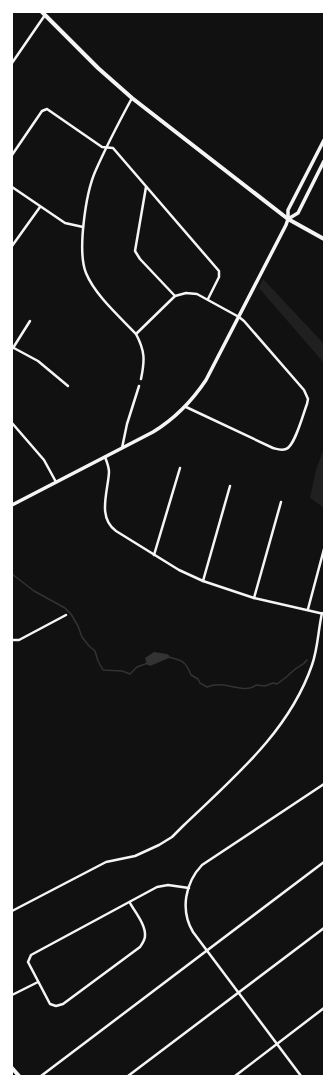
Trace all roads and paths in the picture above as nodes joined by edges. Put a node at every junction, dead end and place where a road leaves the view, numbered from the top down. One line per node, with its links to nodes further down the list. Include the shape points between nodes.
1 (44, 14): 2 (street); 3 (main road)
2 (12, 63)
3 (132, 98): 5 (street); 13 (main road)
4 (324, 140): 8 (street)
5 (107, 147): 6 (street, via 102,147 47,109 42,111); 10 (street, via 114,148); 14 (street, via 95,173)
6 (12, 155)
7 (324, 162): 9 (street)
8 (308, 170): 9 (street); 13 (street, via 288,210)
9 (317, 175): 13 (street, via 298,214)
10 (146, 186): 17 (street, via 135,251); 18 (street, via 219,271 219,277)
11 (12, 187): 12 (street)
12 (40, 207): 14 (street, via 65,223); 16 (street)
13 (288, 219): 15 (main road); 19 (street)
14 (83, 228): 21 (street, via 81,255 88,277)
15 (324, 239)
16 (12, 246)
17 (175, 296): 18 (street, via 191,293); 21 (street)
18 (208, 299): 19 (street)
19 (239, 317): 26 (street, via 206,380); 26 (street, via 306,394 307,404 292,443 285,449 273,448)
20 (30, 320): 22 (street)
21 (136, 334): 23 (street, via 144,357)
22 (12, 347): 24 (street, via 38,361)
23 (141, 378)
24 (68, 386)
25 (139, 386): 28 (street)
26 (186, 407): 28 (street, via 159,428)
27 (12, 423): 31 (street, via 44,460)
28 (122, 448): 29 (street)
29 (105, 457): 31 (street); 36 (street, via 109,471 105,511 107,521 116,531)
30 (180, 468): 36 (street)
31 (56, 482): 34 (street)
32 (230, 486): 37 (street)
33 (281, 502): 38 (street)
34 (12, 505)
35 (324, 549): 39 (street)
36 (154, 555): 37 (street)
37 (203, 581): 38 (street)
38 (254, 598): 39 (street)
39 (308, 610): 40 (street)
40 (323, 614): 47 (street, via 313,663 294,704 262,748 172,837 135,856 106,862)
41 (66, 615): 42 (street, via 19,640)
42 (12, 640)
43 (324, 784): 45 (street, via 202,865 193,876)
44 (324, 862): 49 (street)
45 (189, 888): 46 (street, via 158,887); 49 (street, via 185,906 187,918 193,932)
46 (130, 903): 50 (street, via 31,956 28,962); 50 (street, via 146,936 140,947 61,1005 50,1004)
47 (12, 910)
48 (324, 928): 51 (street)
49 (207, 950): 51 (street); 57 (street)
50 (38, 982): 52 (street)
51 (239, 992): 54 (street); 58 (street)
52 (12, 995)
53 (324, 1008): 54 (street)
54 (277, 1044): 59 (street); 60 (street)
55 (12, 1068): 56 (main road)
56 (19, 1076)
57 (41, 1076)
58 (128, 1076)
59 (235, 1076)
60 (301, 1076)

